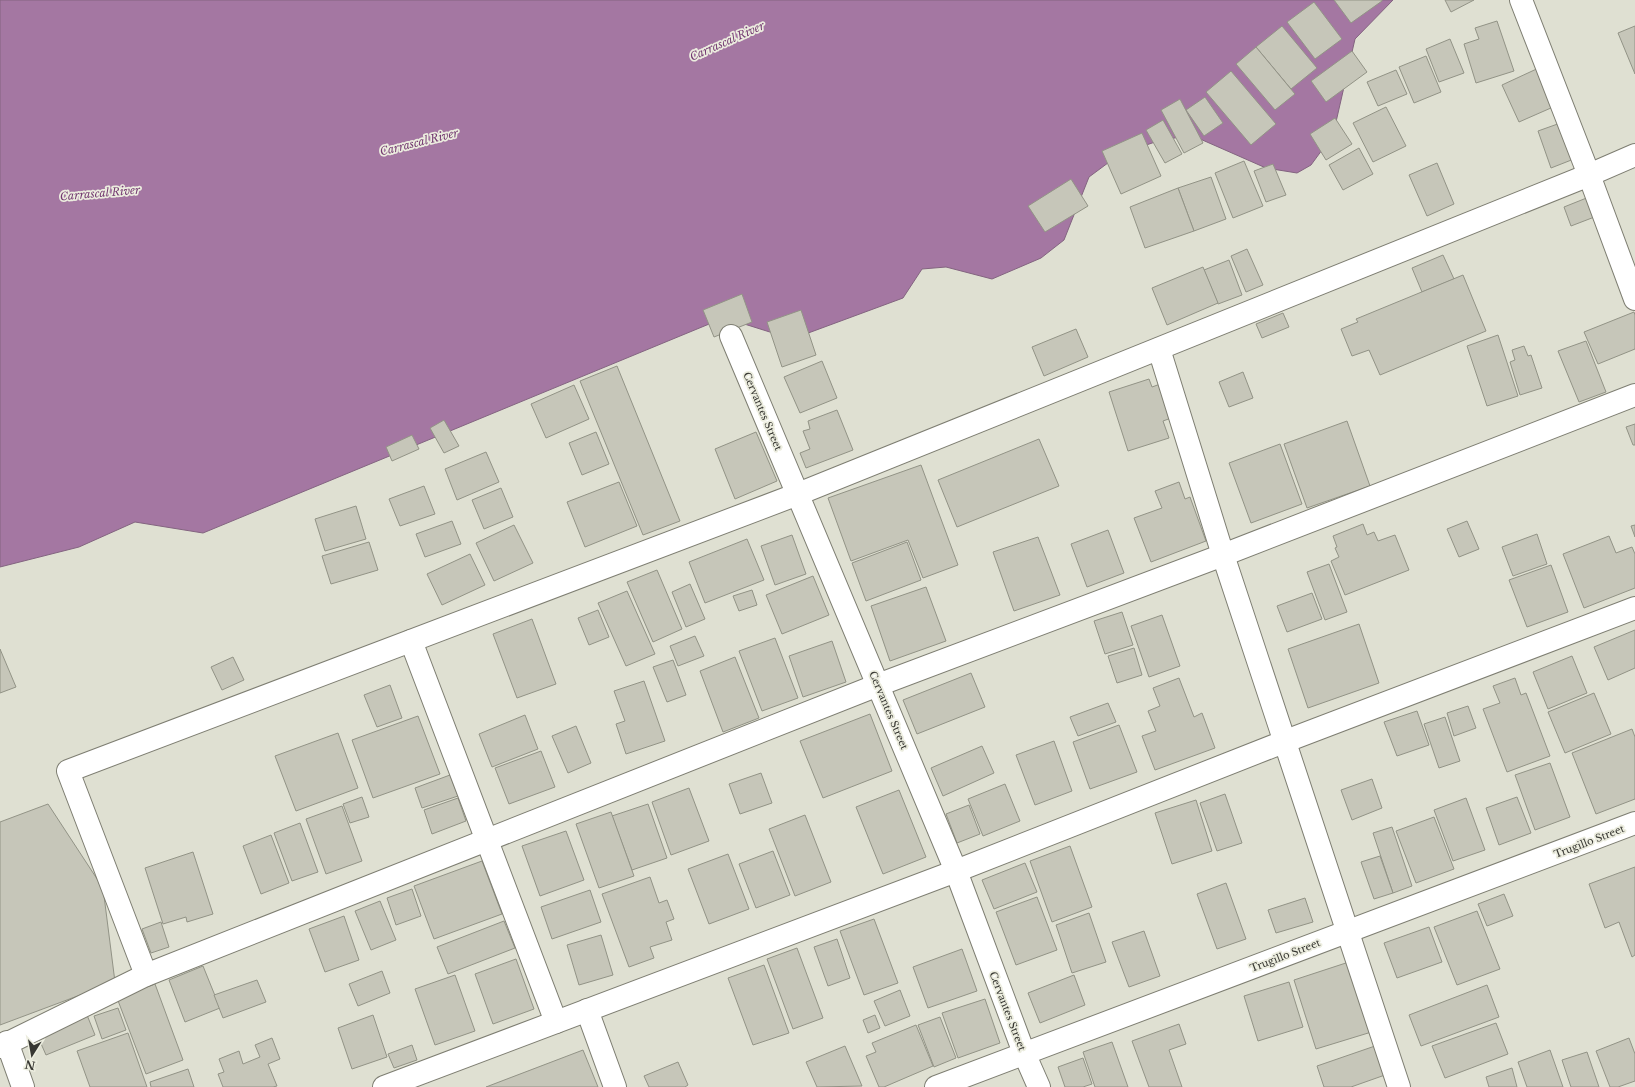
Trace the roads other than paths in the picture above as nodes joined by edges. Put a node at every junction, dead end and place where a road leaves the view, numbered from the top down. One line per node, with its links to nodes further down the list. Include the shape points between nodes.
1 (1521, 0): 3 (street)
2 (1635, 155): 3 (street)
3 (1589, 175): 4 (street); 6 (street)
4 (1635, 298)
5 (731, 336): 8 (street, Cervantes Street)
6 (1159, 348): 8 (street); 9 (street)
7 (1635, 395): 9 (street)
8 (798, 494): 11 (street); 12 (street, Cervantes Street)
9 (1223, 555): 12 (street); 13 (street)
10 (1635, 608): 13 (street)
11 (411, 641): 15 (street); 18 (street, via 68,772)
12 (878, 685): 15 (street); 16 (street, Cervantes Street)
13 (1286, 742): 16 (street); 17 (street)
14 (1635, 824): 17 (street, Trugillo Street)
15 (487, 840): 18 (street); 20 (street)
16 (956, 871): 19 (street); 22 (street, Cervantes Street)
17 (1348, 931): 22 (street, Trugillo Street); 28 (street)
18 (146, 975): 21 (street)
19 (587, 1010): 20 (street); 25 (street)
20 (556, 1022): 24 (street)
21 (3, 1044): 23 (street)
22 (1024, 1053): 26 (street, Trugillo Street); 27 (street, Cervantes Street)
23 (23, 1087)
24 (384, 1087)
25 (615, 1087)
26 (936, 1087)
27 (1039, 1087)
28 (1399, 1087)

